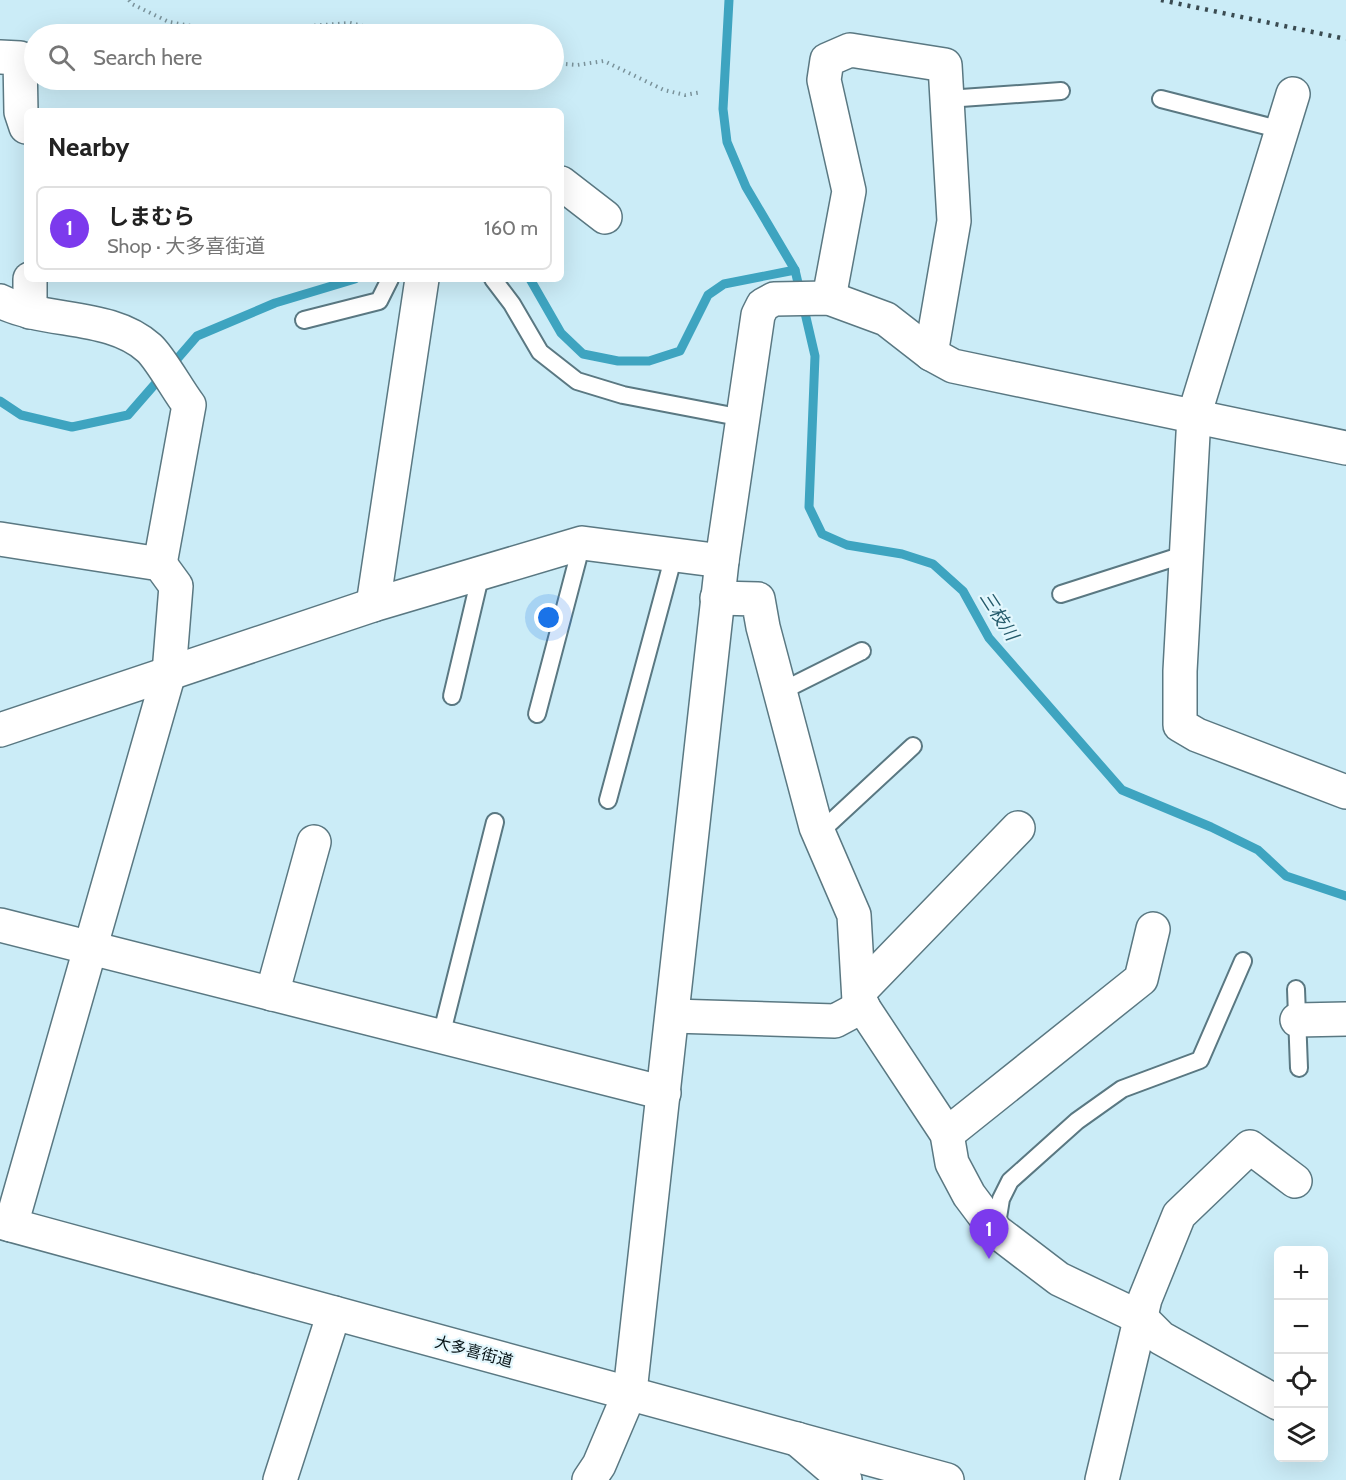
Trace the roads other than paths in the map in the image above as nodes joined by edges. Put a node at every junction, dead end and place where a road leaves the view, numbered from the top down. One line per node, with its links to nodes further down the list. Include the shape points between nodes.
1 (0, 57): 6 (main road, via 20,58)
2 (1061, 91): 4 (lane)
3 (1293, 94): 9 (main road)
4 (947, 99): 16 (main road, via 945,65 850,50 827,60 824,80 849,190); 20 (main road, via 954,221)
5 (1161, 99): 9 (lane)
6 (24, 120)
7 (0, 128): 8 (main road)
8 (24, 128)
9 (1282, 130): 21 (main road)
10 (564, 185): 11 (main road)
11 (605, 217)
12 (30, 282): 18 (main road)
13 (388, 282): 19 (lane, via 379,301)
14 (422, 282): 33 (main road)
15 (495, 282): 22 (lane, via 540,352 577,381 623,396)
16 (829, 298): 20 (main road, via 885,319); 22 (main road, via 774,299 763,305 758,315)
17 (0, 301): 18 (main road)
18 (30, 312): 29 (main road, via 87,321 126,333 149,349 189,405)
19 (304, 320)
20 (931, 354): 21 (main road, via 953,366)
21 (1194, 416): 23 (main road); 27 (main road)
22 (743, 418): 28 (main road)
23 (1346, 448)
24 (0, 539): 29 (main road)
25 (582, 543): 26 (main road); 30 (main road); 38 (lane)
26 (674, 555): 28 (main road); 42 (lane)
27 (1186, 555): 31 (lane); 41 (main road, via 1180,725)
28 (722, 561): 32 (main road)
29 (160, 564): 35 (main road, via 176,586)
30 (481, 573): 33 (main road); 37 (lane)
31 (1061, 594)
32 (717, 598): 36 (main road, via 758,599); 54 (main road)
33 (372, 605): 35 (main road)
34 (862, 651): 36 (lane)
35 (169, 673): 39 (main road); 49 (main road)
36 (780, 692): 45 (main road)
37 (452, 696)
38 (537, 714)
39 (0, 730)
40 (913, 746): 45 (lane)
41 (1346, 792)
42 (608, 800)
43 (495, 822): 56 (lane)
44 (1018, 828): 52 (main road)
45 (818, 834): 52 (main road, via 854,915)
46 (314, 842): 51 (main road)
47 (0, 925): 49 (main road)
48 (1153, 929): 59 (main road, via 1141,980)
49 (89, 948): 51 (main road); 61 (main road)
50 (1243, 961): 62 (lane, via 1200,1060 1122,1089 1077,1121 1010,1181 1000,1199)
51 (272, 994): 56 (main road)
52 (861, 999): 54 (main road, via 835,1021); 59 (main road)
53 (1296, 1005): 55 (main road); 57 (lane)
54 (673, 1016): 58 (main road)
55 (1346, 1019)
56 (441, 1036): 58 (main road)
57 (1299, 1068)
58 (664, 1092): 65 (main road)
59 (947, 1134): 62 (main road, via 952,1163 969,1195)
60 (1295, 1181): 64 (main road, via 1250,1147 1179,1215)
61 (5, 1223): 63 (main road, 大多喜街道)
62 (996, 1231): 64 (main road, via 1059,1279)
63 (334, 1313): 65 (main road, 大多喜街道); 68 (main road)
64 (1141, 1318): 66 (main road, via 1161,1338); 72 (main road)
65 (630, 1392): 67 (main road, 大多喜街道); 69 (main road)
66 (1274, 1401)
67 (797, 1439): 70 (main road); 71 (main road, 大多喜街道)
68 (280, 1480)
69 (589, 1480)
70 (845, 1480)
71 (947, 1480)
72 (1102, 1480)

